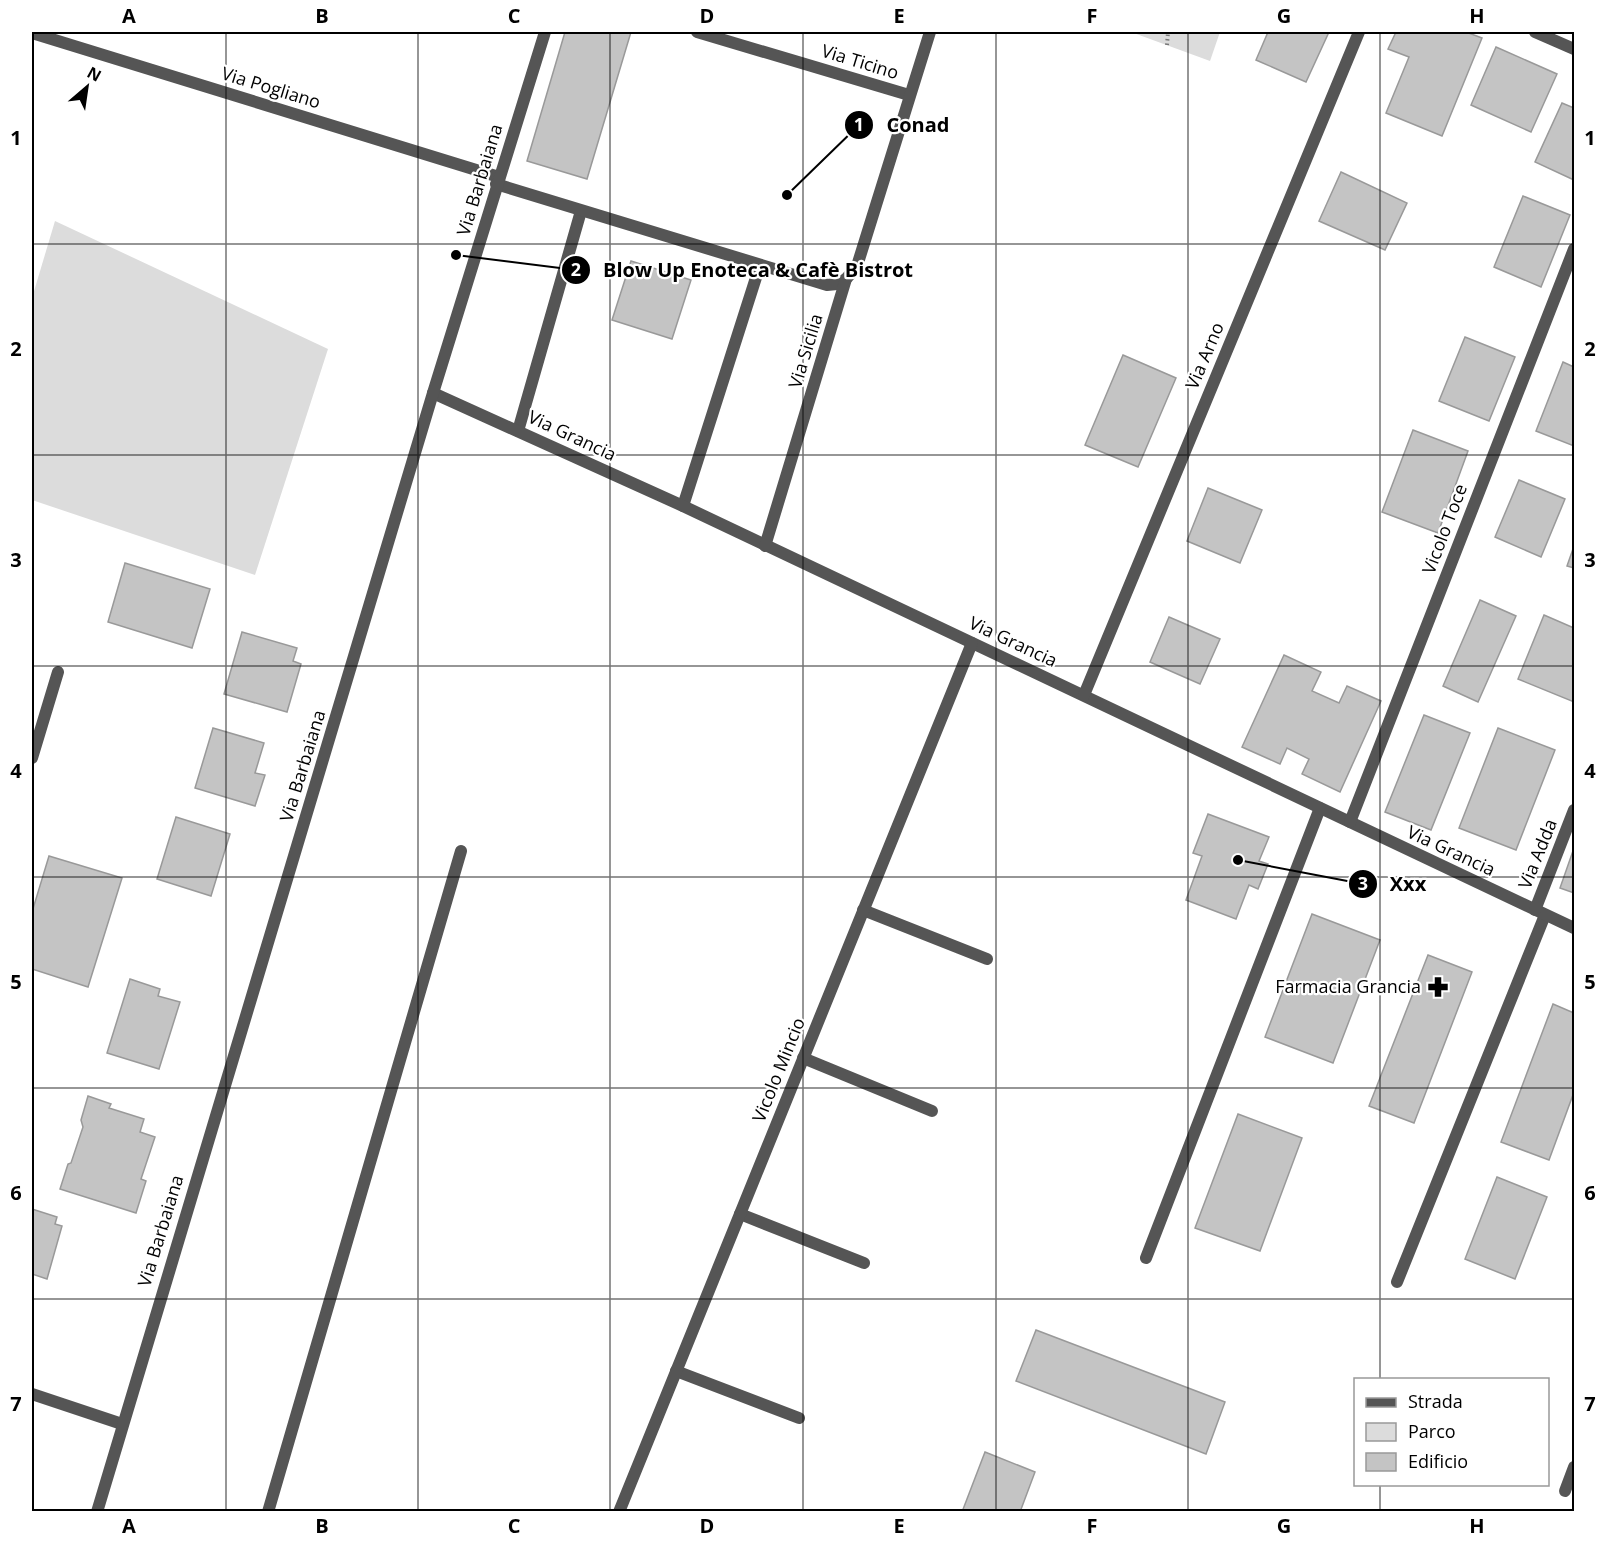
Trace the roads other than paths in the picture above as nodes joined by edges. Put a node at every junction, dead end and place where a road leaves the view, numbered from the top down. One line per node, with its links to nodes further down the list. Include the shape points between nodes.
1 (545, 32): 9 (street, Via Barbaiana)
2 (696, 32): 8 (street, Via Ticino)
3 (930, 32): 8 (street, Via Sicilia)
4 (1359, 32): 20 (street, Via Arno)
5 (1535, 32): 7 (street)
6 (32, 33): 9 (street, Via Pogliano)
7 (1575, 49)
8 (909, 95): 13 (street, Via Sicilia, via 857,266)
9 (498, 181): 10 (street, Via Pogliano); 14 (street, Via Barbaiana)
10 (582, 211): 12 (street, Via Pogliano); 15 (street)
11 (1575, 249): 24 (street, Vicolo Toce)
12 (760, 265): 13 (street, Via Pogliano, via 827,285); 16 (street)
13 (846, 279): 17 (street, Via Sicilia)
14 (433, 393): 15 (street, Via Grancia); 39 (street, Via Barbaiana)
15 (518, 431): 16 (street, Via Grancia)
16 (683, 506): 17 (street, Via Grancia)
17 (765, 546): 18 (street, Via Grancia)
18 (972, 643): 20 (street, Via Grancia); 26 (street, Vicolo Mincio)
19 (58, 672): 21 (street)
20 (1084, 695): 22 (street, Via Grancia)
21 (32, 758)
22 (1320, 808): 24 (street, Via Grancia); 33 (street)
23 (1575, 810): 27 (street, Via Adda)
24 (1350, 822): 27 (street, Via Grancia)
25 (461, 851): 43 (street)
26 (863, 910): 29 (street); 30 (street, Vicolo Mincio)
27 (1540, 913): 28 (street, Via Grancia); 35 (street, Via Adda)
28 (1575, 928)
29 (987, 959)
30 (803, 1058): 31 (street); 32 (street, Vicolo Mincio)
31 (933, 1111)
32 (740, 1214): 34 (street); 36 (street, Vicolo Mincio)
33 (1146, 1258)
34 (864, 1263)
35 (1397, 1282)
36 (676, 1371): 38 (street); 44 (street, Vicolo Mincio)
37 (32, 1394): 39 (street)
38 (799, 1418)
39 (122, 1424): 42 (street, Via Barbaiana)
40 (1575, 1467): 41 (street)
41 (1565, 1491)
42 (97, 1512)
43 (268, 1512)
44 (619, 1512)

